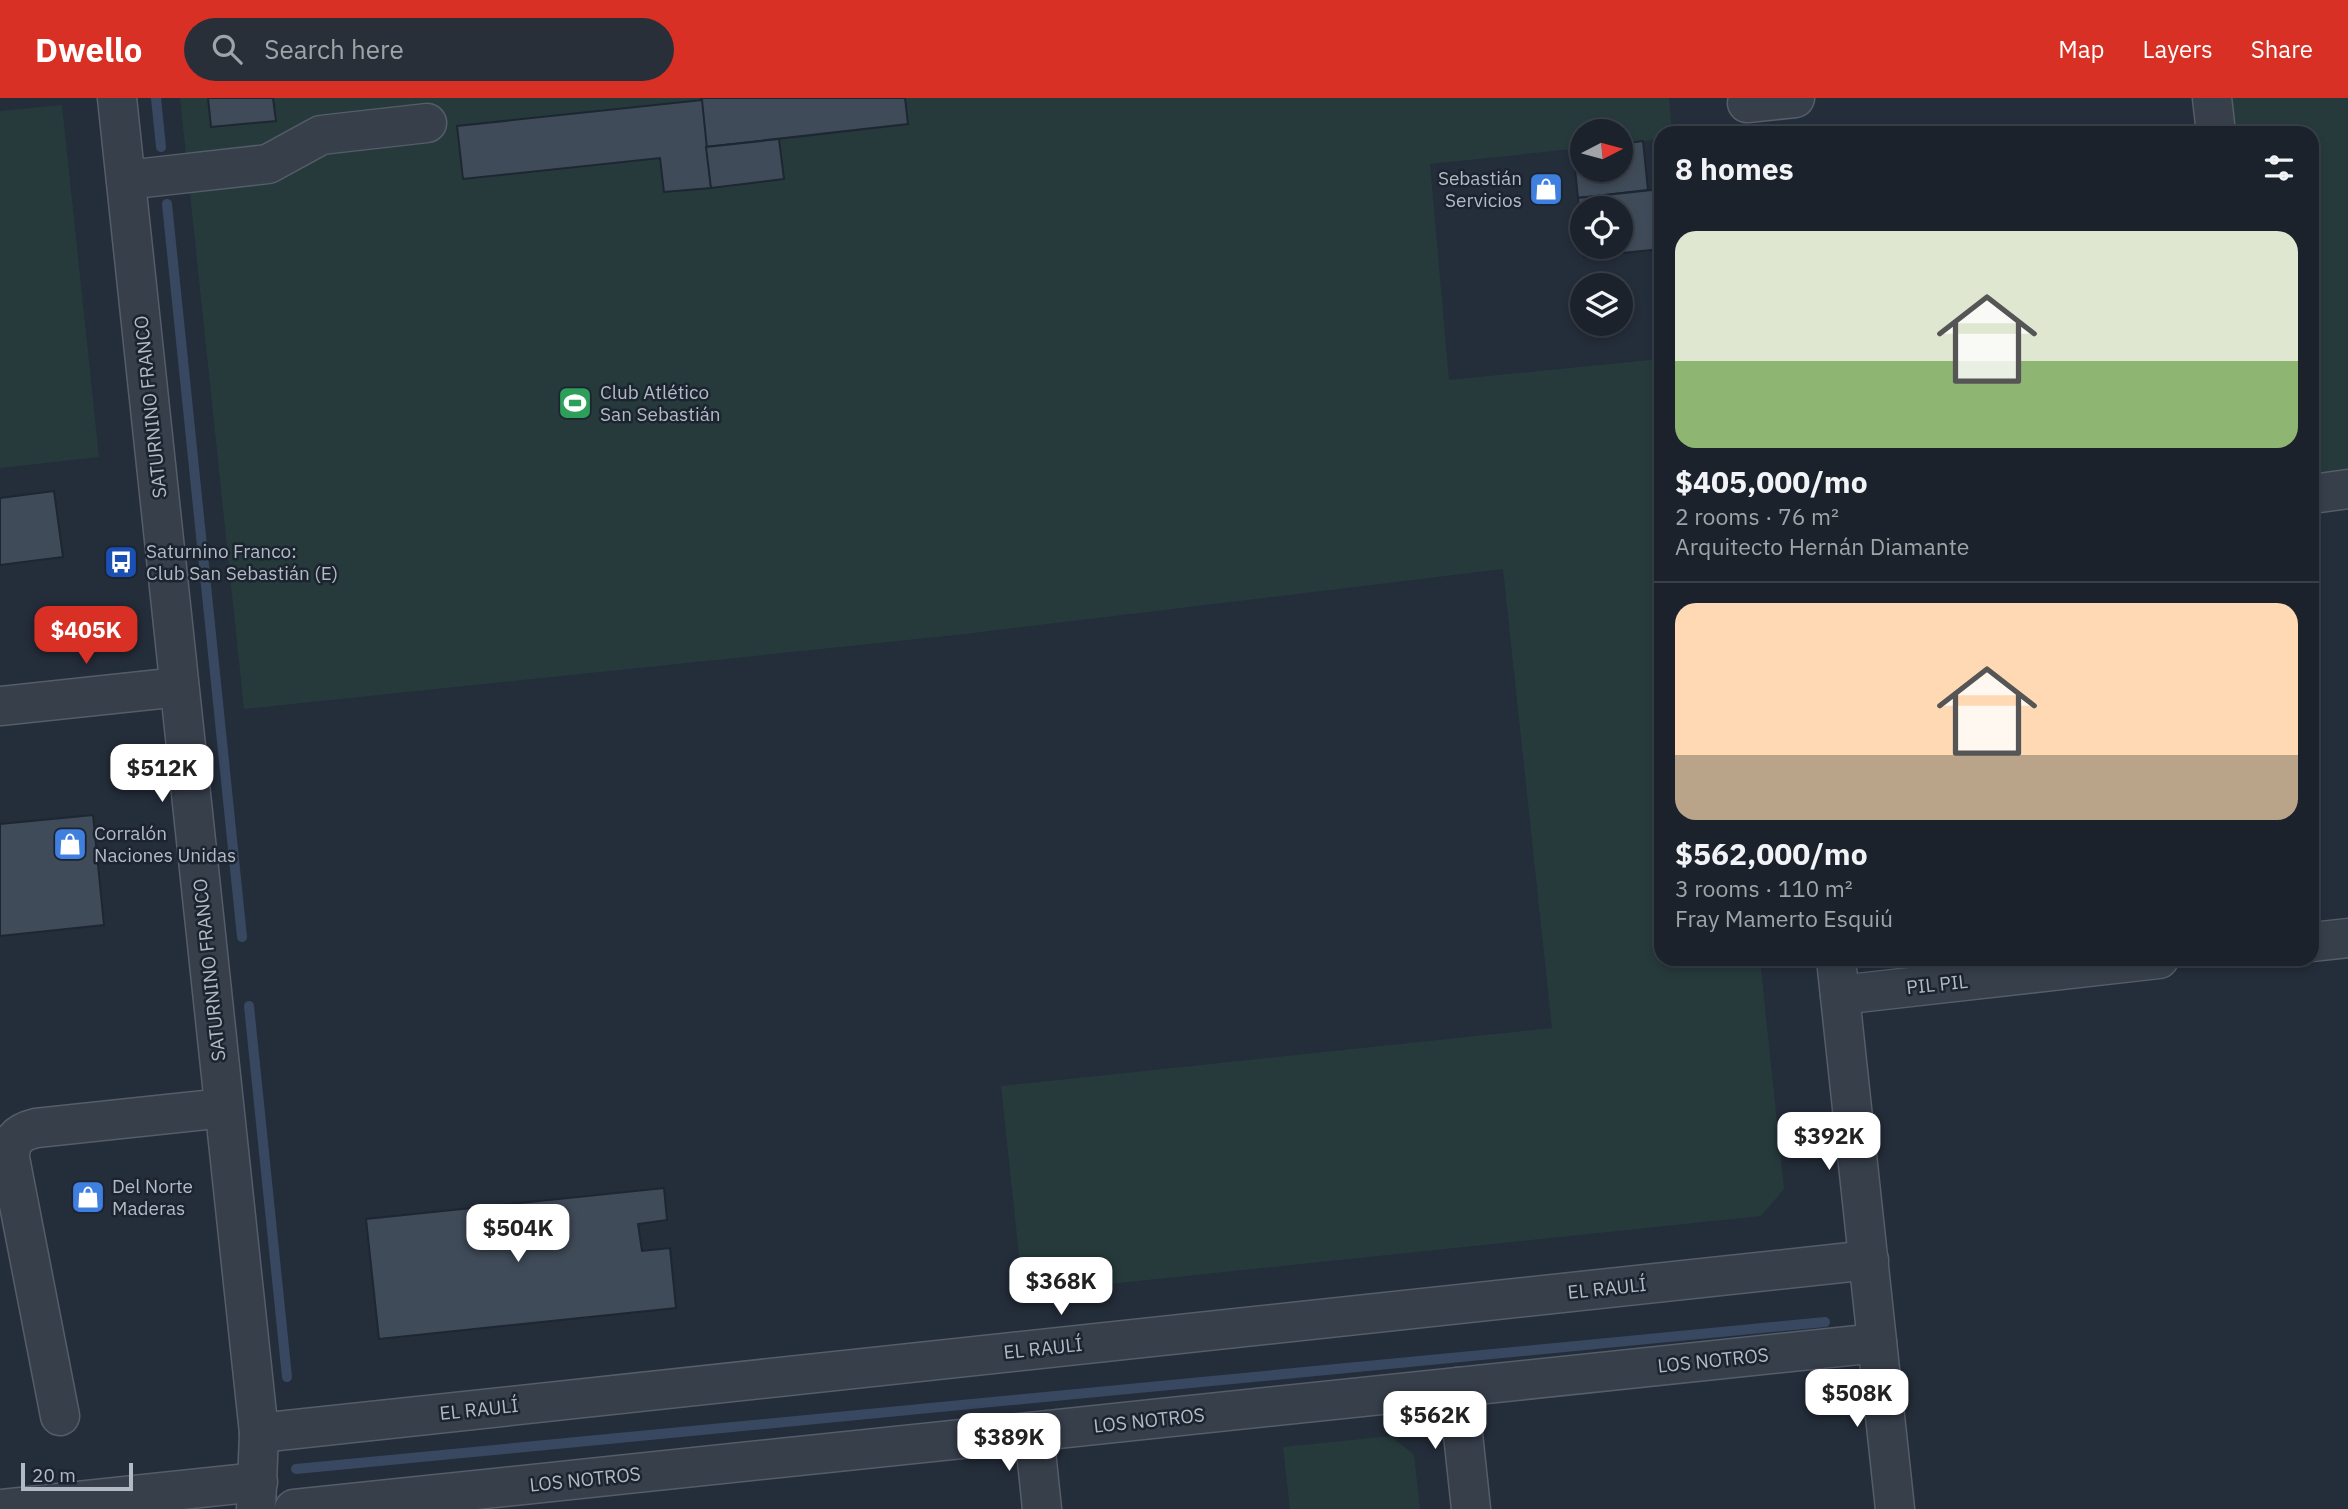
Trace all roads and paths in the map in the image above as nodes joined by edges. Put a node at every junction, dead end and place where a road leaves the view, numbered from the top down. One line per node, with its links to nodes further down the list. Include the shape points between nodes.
1 (117, 98): 7 (street, SATURNINO FRANCO)
2 (1795, 98): 4 (street)
3 (2212, 98): 6 (street)
4 (1747, 111)
5 (427, 123): 7 (street, via 321,135 268,164)
6 (2215, 126)
7 (126, 180): 10 (street, SATURNINO FRANCO)
8 (2348, 489): 9 (street)
9 (2319, 493)
10 (179, 687): 11 (street); 16 (street, SATURNINO FRANCO)
11 (0, 706)
12 (2348, 938): 13 (street)
13 (2319, 941)
14 (2034, 966): 15 (street, PIL PIL)
15 (1838, 977): 17 (street)
16 (224, 1108): 20 (street, via 36,1128 21,1133 12,1143 10,1158); 22 (street, SATURNINO FRANCO)
17 (1869, 1260): 18 (street); 22 (street, EL RAULÍ)
18 (1878, 1343): 19 (street, LOS NOTROS); 28 (street)
19 (1458, 1387): 21 (street, LOS NOTROS); 27 (street)
20 (61, 1416)
21 (1034, 1432): 25 (street, LOS NOTROS); 26 (street)
22 (259, 1433): 23 (street, SATURNINO FRANCO)
23 (257, 1495): 24 (street)
24 (1, 1509)
25 (294, 1509)
26 (1042, 1509)
27 (1471, 1509)
28 (1895, 1509)

